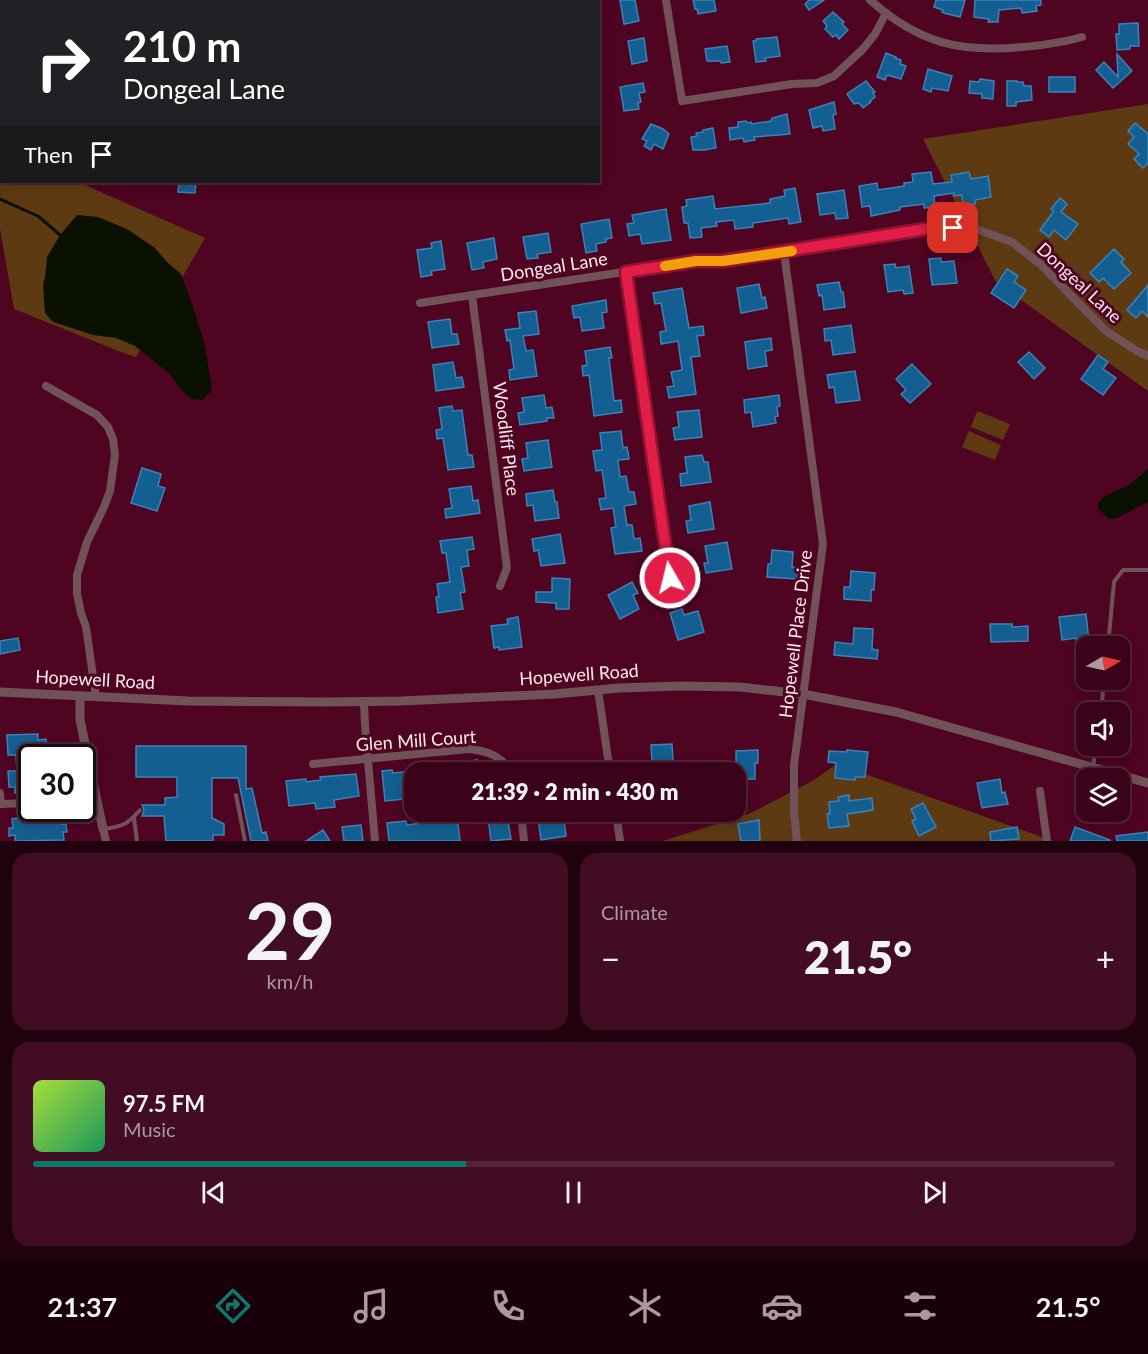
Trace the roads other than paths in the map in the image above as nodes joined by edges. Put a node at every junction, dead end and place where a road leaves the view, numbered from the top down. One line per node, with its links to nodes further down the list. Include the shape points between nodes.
1 (666, 0): 3 (street, via 682,101 817,83 834,76 863,49)
2 (870, 0): 3 (street)
3 (886, 13): 4 (street, via 929,38 972,49 1056,44)
4 (1082, 37)
5 (784, 252): 6 (street, Dongeal Lane); 9 (street, Dongeal Lane, via 932,228 974,228 1012,242 1040,264 1106,332); 17 (street, Hopewell Place Drive, via 823,544)
6 (626, 272): 7 (street, Dongeal Lane); 12 (street)
7 (472, 295): 8 (street, Dongeal Lane); 13 (street, Woodliff Place, via 507,568)
8 (420, 303)
9 (1148, 356)
10 (46, 386): 19 (street, via 97,415 113,439 110,491 77,575)
11 (1148, 570): 14 (lane, via 1123,570 1114,582)
12 (670, 578)
13 (500, 586)
14 (1109, 636)
15 (598, 690): 17 (street, Hopewell Road, via 718,686); 20 (street, Hopewell Road); 24 (street)
16 (0, 692): 18 (street, Hopewell Road)
17 (803, 694): 26 (street, Hopewell Road, via 896,712); 44 (street, Hopewell Place Drive, via 794,765)
18 (80, 696): 19 (street, Hopewell Road); 37 (street, via 80,720)
19 (96, 697): 20 (street, Hopewell Road, via 188,702)
20 (364, 701): 22 (street)
21 (1095, 756): 26 (lane)
22 (368, 758): 23 (street, Glen Mill Court, via 469,749 482,750); 25 (street, Glen Mill Court); 41 (street)
23 (504, 762)
24 (609, 762)
25 (313, 764)
26 (1093, 767): 27 (street, Hopewell Road)
27 (1148, 783)
28 (1040, 791): 45 (street)
29 (0, 793): 32 (street)
30 (236, 795): 40 (lane)
31 (18, 803): 32 (street)
32 (0, 804)
33 (140, 810): 34 (lane)
34 (134, 817): 37 (lane); 39 (lane)
35 (522, 822): 42 (street)
36 (617, 822): 43 (street)
37 (103, 830): 38 (street)
38 (106, 841)
39 (137, 841)
40 (245, 841)
41 (375, 841)
42 (524, 841)
43 (620, 841)
44 (798, 841)
45 (1047, 841)

